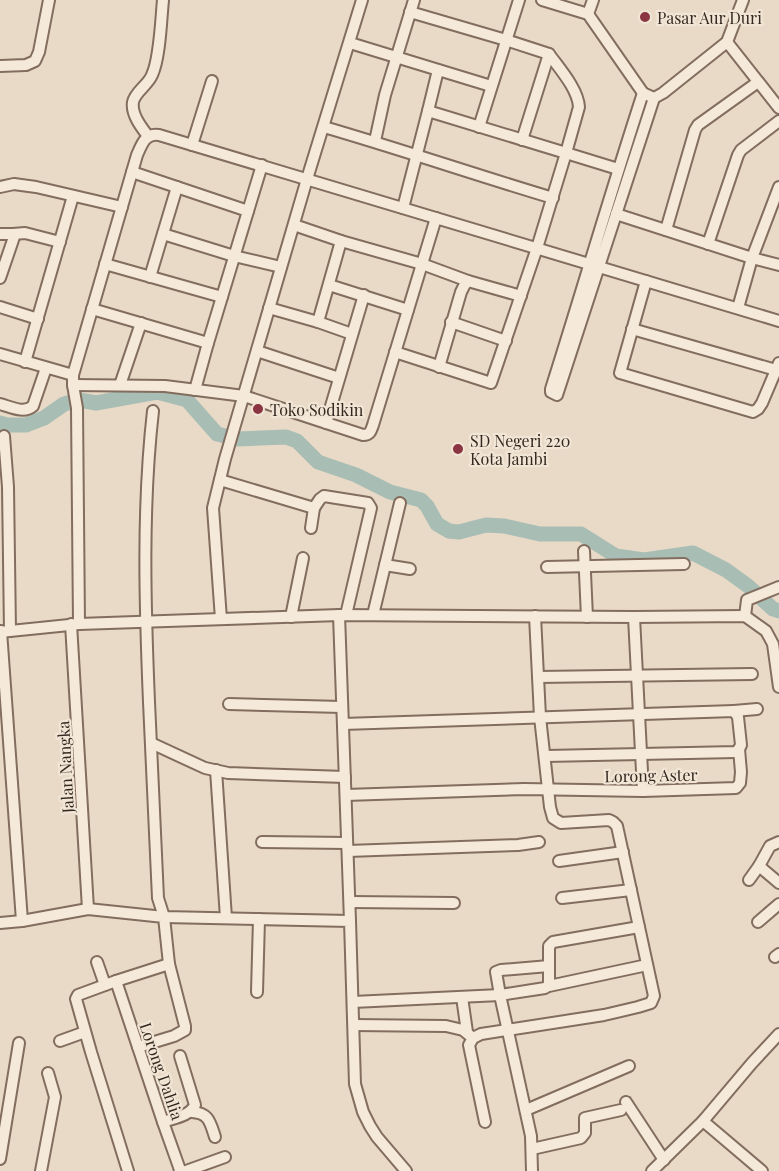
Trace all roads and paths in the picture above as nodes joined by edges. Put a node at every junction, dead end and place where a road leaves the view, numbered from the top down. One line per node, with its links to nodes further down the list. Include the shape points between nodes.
1 (49, 0): 16 (street, via 35,61)
2 (163, 0): 28 (street, via 153,74 133,105)
3 (363, 0): 13 (street)
4 (414, 0): 9 (street)
5 (519, 0): 11 (street)
6 (542, 0): 10 (street)
7 (592, 0): 10 (street)
8 (743, 0): 12 (street)
9 (410, 12): 11 (street); 15 (street)
10 (588, 14): 21 (street)
11 (506, 40): 14 (street); 20 (street)
12 (727, 42): 19 (street); 22 (street)
13 (350, 43): 15 (street); 26 (street)
14 (549, 54): 29 (street); 32 (street, via 579,101)
15 (396, 56): 17 (street); 30 (street)
16 (0, 66)
17 (438, 70): 20 (street); 24 (street)
18 (212, 81): 31 (street)
19 (758, 82): 23 (street); 50 (street, via 698,124)
20 (491, 86): 27 (street)
21 (643, 93): 22 (street); 35 (street)
22 (654, 98): 46 (street)
23 (779, 108)
24 (428, 111): 27 (street); 33 (street)
25 (779, 121): 56 (street, via 738,155)
26 (324, 127): 30 (street); 37 (street)
27 (479, 127): 29 (street)
28 (148, 136): 31 (street); 36 (street)
29 (522, 140): 32 (street)
30 (375, 141): 33 (street)
31 (192, 144): 34 (street)
32 (566, 153): 35 (street); 42 (street)
33 (416, 156): 42 (street); 44 (street)
34 (262, 165): 37 (street); 45 (street)
35 (618, 169): 49 (street)
36 (132, 172): 39 (street); 43 (street)
37 (307, 179): 44 (street); 48 (street)
38 (0, 187): 41 (street, via 27,185)
39 (177, 187): 45 (street); 53 (street)
40 (779, 187): 59 (street)
41 (73, 196): 43 (street); 55 (street)
42 (552, 198): 57 (street)
43 (122, 207): 60 (street)
44 (403, 208): 47 (street)
45 (248, 211): 58 (street)
46 (616, 214): 49 (street); 50 (street)
47 (436, 218): 57 (street); 61 (street)
48 (294, 225): 54 (street); 64 (street)
49 (606, 227): 62 (street)
50 (666, 230): 56 (street)
51 (0, 234): 52 (street)
52 (13, 234): 55 (street, via 25,232); 66 (street)
53 (163, 234): 58 (street); 65 (street)
54 (341, 241): 61 (street); 69 (street)
55 (60, 243): 78 (street)
56 (708, 244): 59 (street)
57 (537, 248): 62 (street); 71 (street)
58 (234, 256): 64 (street); 72 (street)
59 (752, 258): 63 (street); 75 (street)
60 (105, 264): 65 (street); 76 (street)
61 (422, 264): 68 (street); 77 (street)
62 (594, 265): 62 (street, via 556,395 551,389); 67 (street)
63 (779, 265)
64 (281, 267): 74 (street)
65 (150, 277): 72 (street)
66 (0, 278)
67 (646, 280): 75 (street); 83 (street)
68 (468, 281): 71 (street); 81 (street)
69 (329, 285): 70 (street); 80 (street)
70 (364, 296): 77 (street); 84 (street)
71 (521, 296): 85 (street)
72 (222, 297): 86 (street)
73 (0, 307): 78 (street)
74 (269, 308): 80 (street); 87 (street)
75 (738, 308): 79 (street)
76 (92, 309): 82 (street); 95 (street)
77 (408, 310): 88 (street)
78 (38, 319): 90 (street)
79 (779, 321)
80 (318, 322): 84 (street)
81 (451, 322): 85 (street); 91 (street)
82 (141, 323): 86 (street); 96 (street)
83 (632, 328): 92 (street); 92 (street, via 620,373 744,410 758,409)
84 (352, 334): 94 (street)
85 (506, 340): 91 (street, via 492,384)
86 (208, 343): 97 (street)
87 (257, 351): 94 (street); 98 (street)
88 (395, 352): 91 (street); 101 (street, via 371,432 363,435)
89 (0, 354): 90 (street)
90 (26, 362): 93 (street)
91 (439, 367)
92 (777, 367)
93 (46, 368): 95 (street); 99 (street, via 30,409)
94 (339, 378): 101 (street)
95 (74, 385): 96 (street); 124 (street, Jalan Nangka)
96 (120, 386): 97 (street)
97 (195, 390): 98 (street)
98 (244, 396): 101 (street); 103 (street)
99 (0, 404)
100 (153, 411): 123 (street, via 148,459)
101 (326, 423)
102 (4, 436): 125 (street, via 8,487)
103 (220, 480): 105 (street); 122 (street, via 213,509)
104 (400, 502): 110 (street)
105 (314, 508): 106 (street); 115 (street, via 327,496 368,503 371,508)
106 (311, 528)
107 (584, 550): 112 (street)
108 (303, 558): 119 (street)
109 (684, 564): 112 (street)
110 (385, 565): 113 (street); 116 (street)
111 (546, 567): 112 (street)
112 (585, 567): 120 (street)
113 (410, 569)
114 (775, 588): 118 (street, via 750,597)
115 (342, 615): 116 (street); 119 (street); 131 (street)
116 (373, 615): 117 (street)
117 (535, 616): 120 (street); 128 (street)
118 (745, 616): 121 (street); 129 (street, via 771,638)
119 (291, 617): 122 (street)
120 (587, 617): 121 (street)
121 (634, 617): 127 (street)
122 (221, 619): 123 (street)
123 (146, 621): 124 (street); 137 (street)
124 (75, 624): 125 (street); 160 (street, Jalan Nangka)
125 (4, 631): 164 (street)
126 (752, 674): 127 (street)
127 (637, 676): 128 (street); 134 (street)
128 (538, 677): 135 (street)
129 (779, 687)
130 (229, 704): 131 (street)
131 (342, 707): 136 (street)
132 (757, 709): 133 (street)
133 (734, 711): 134 (street); 138 (street, via 738,717)
134 (640, 714): 135 (street); 139 (street)
135 (540, 717): 136 (street); 140 (street)
136 (343, 724): 142 (street)
137 (151, 743): 141 (street); 161 (street, via 158,898)
138 (739, 749): 139 (street); 144 (street, Lorong Aster, via 741,772 736,788)
139 (642, 753): 140 (street); 144 (street)
140 (546, 756): 143 (street)
141 (216, 770): 142 (street); 162 (street)
142 (345, 777): 145 (street)
143 (549, 790): 144 (street, Lorong Aster); 145 (street, Lorong Aster); 150 (street, via 553,818 561,823 609,820 617,826)
144 (644, 792)
145 (346, 795): 149 (street)
146 (262, 842): 149 (street)
147 (539, 842): 149 (street)
148 (779, 842): 152 (street, via 770,846)
149 (347, 847): 157 (street)
150 (623, 852): 151 (street); 155 (street)
151 (559, 861)
152 (759, 866): 153 (street); 154 (street)
153 (749, 880)
154 (779, 883)
155 (631, 890): 156 (street); 168 (street)
156 (562, 898)
157 (350, 902): 158 (street); 165 (street)
158 (454, 903)
159 (779, 904): 166 (street)
160 (88, 909): 161 (street); 164 (street)
161 (164, 917): 162 (street); 170 (street)
162 (226, 918): 163 (street)
163 (259, 919): 165 (street); 175 (street)
164 (22, 921): 167 (street)
165 (350, 921): 178 (street)
166 (758, 922)
167 (0, 923)
168 (639, 927): 171 (street); 172 (street, via 553,942 549,946)
169 (97, 962): 173 (street, Lorong Dahlia)
170 (169, 964): 173 (street); 186 (street, via 185,1030)
171 (647, 965): 174 (street); 180 (street, via 654,996 651,1003)
172 (549, 966): 174 (street); 176 (street, via 497,971)
173 (111, 983): 181 (street, via 78,995 76,1002); 186 (street, Lorong Dahlia)
174 (549, 986): 176 (street)
175 (257, 992)
176 (500, 995): 177 (street); 180 (street)
177 (462, 997): 178 (street); 183 (street)
178 (353, 1002): 179 (street)
179 (354, 1025): 183 (street, via 446,1026); 205 (street, via 355,1084 363,1112 377,1137)
180 (507, 1030): 183 (street); 191 (street)
181 (85, 1032): 184 (street); 202 (street)
182 (779, 1034): 193 (street)
183 (470, 1035): 195 (street)
184 (60, 1041)
185 (19, 1043): 190 (street)
186 (138, 1047): 194 (street, Lorong Dahlia)
187 (180, 1056): 192 (street, via 195,1105)
188 (629, 1066): 191 (street)
189 (48, 1073): 201 (street, via 55,1097)
190 (5, 1095): 199 (street)
191 (525, 1110): 197 (street)
192 (192, 1112): 194 (street); 196 (street, via 207,1117)
193 (703, 1120): 200 (street); 208 (street)
194 (163, 1122): 203 (street, Lorong Dahlia)
195 (485, 1122)
196 (215, 1137)
197 (532, 1149): 200 (street, via 581,1138 585,1118 624,1106); 206 (street)
198 (225, 1157): 204 (street)
199 (0, 1159)
200 (664, 1160): 207 (street)
201 (41, 1171)
202 (129, 1171)
203 (180, 1171)
204 (186, 1171)
205 (406, 1171)
206 (532, 1171)
207 (652, 1171)
208 (762, 1171)

